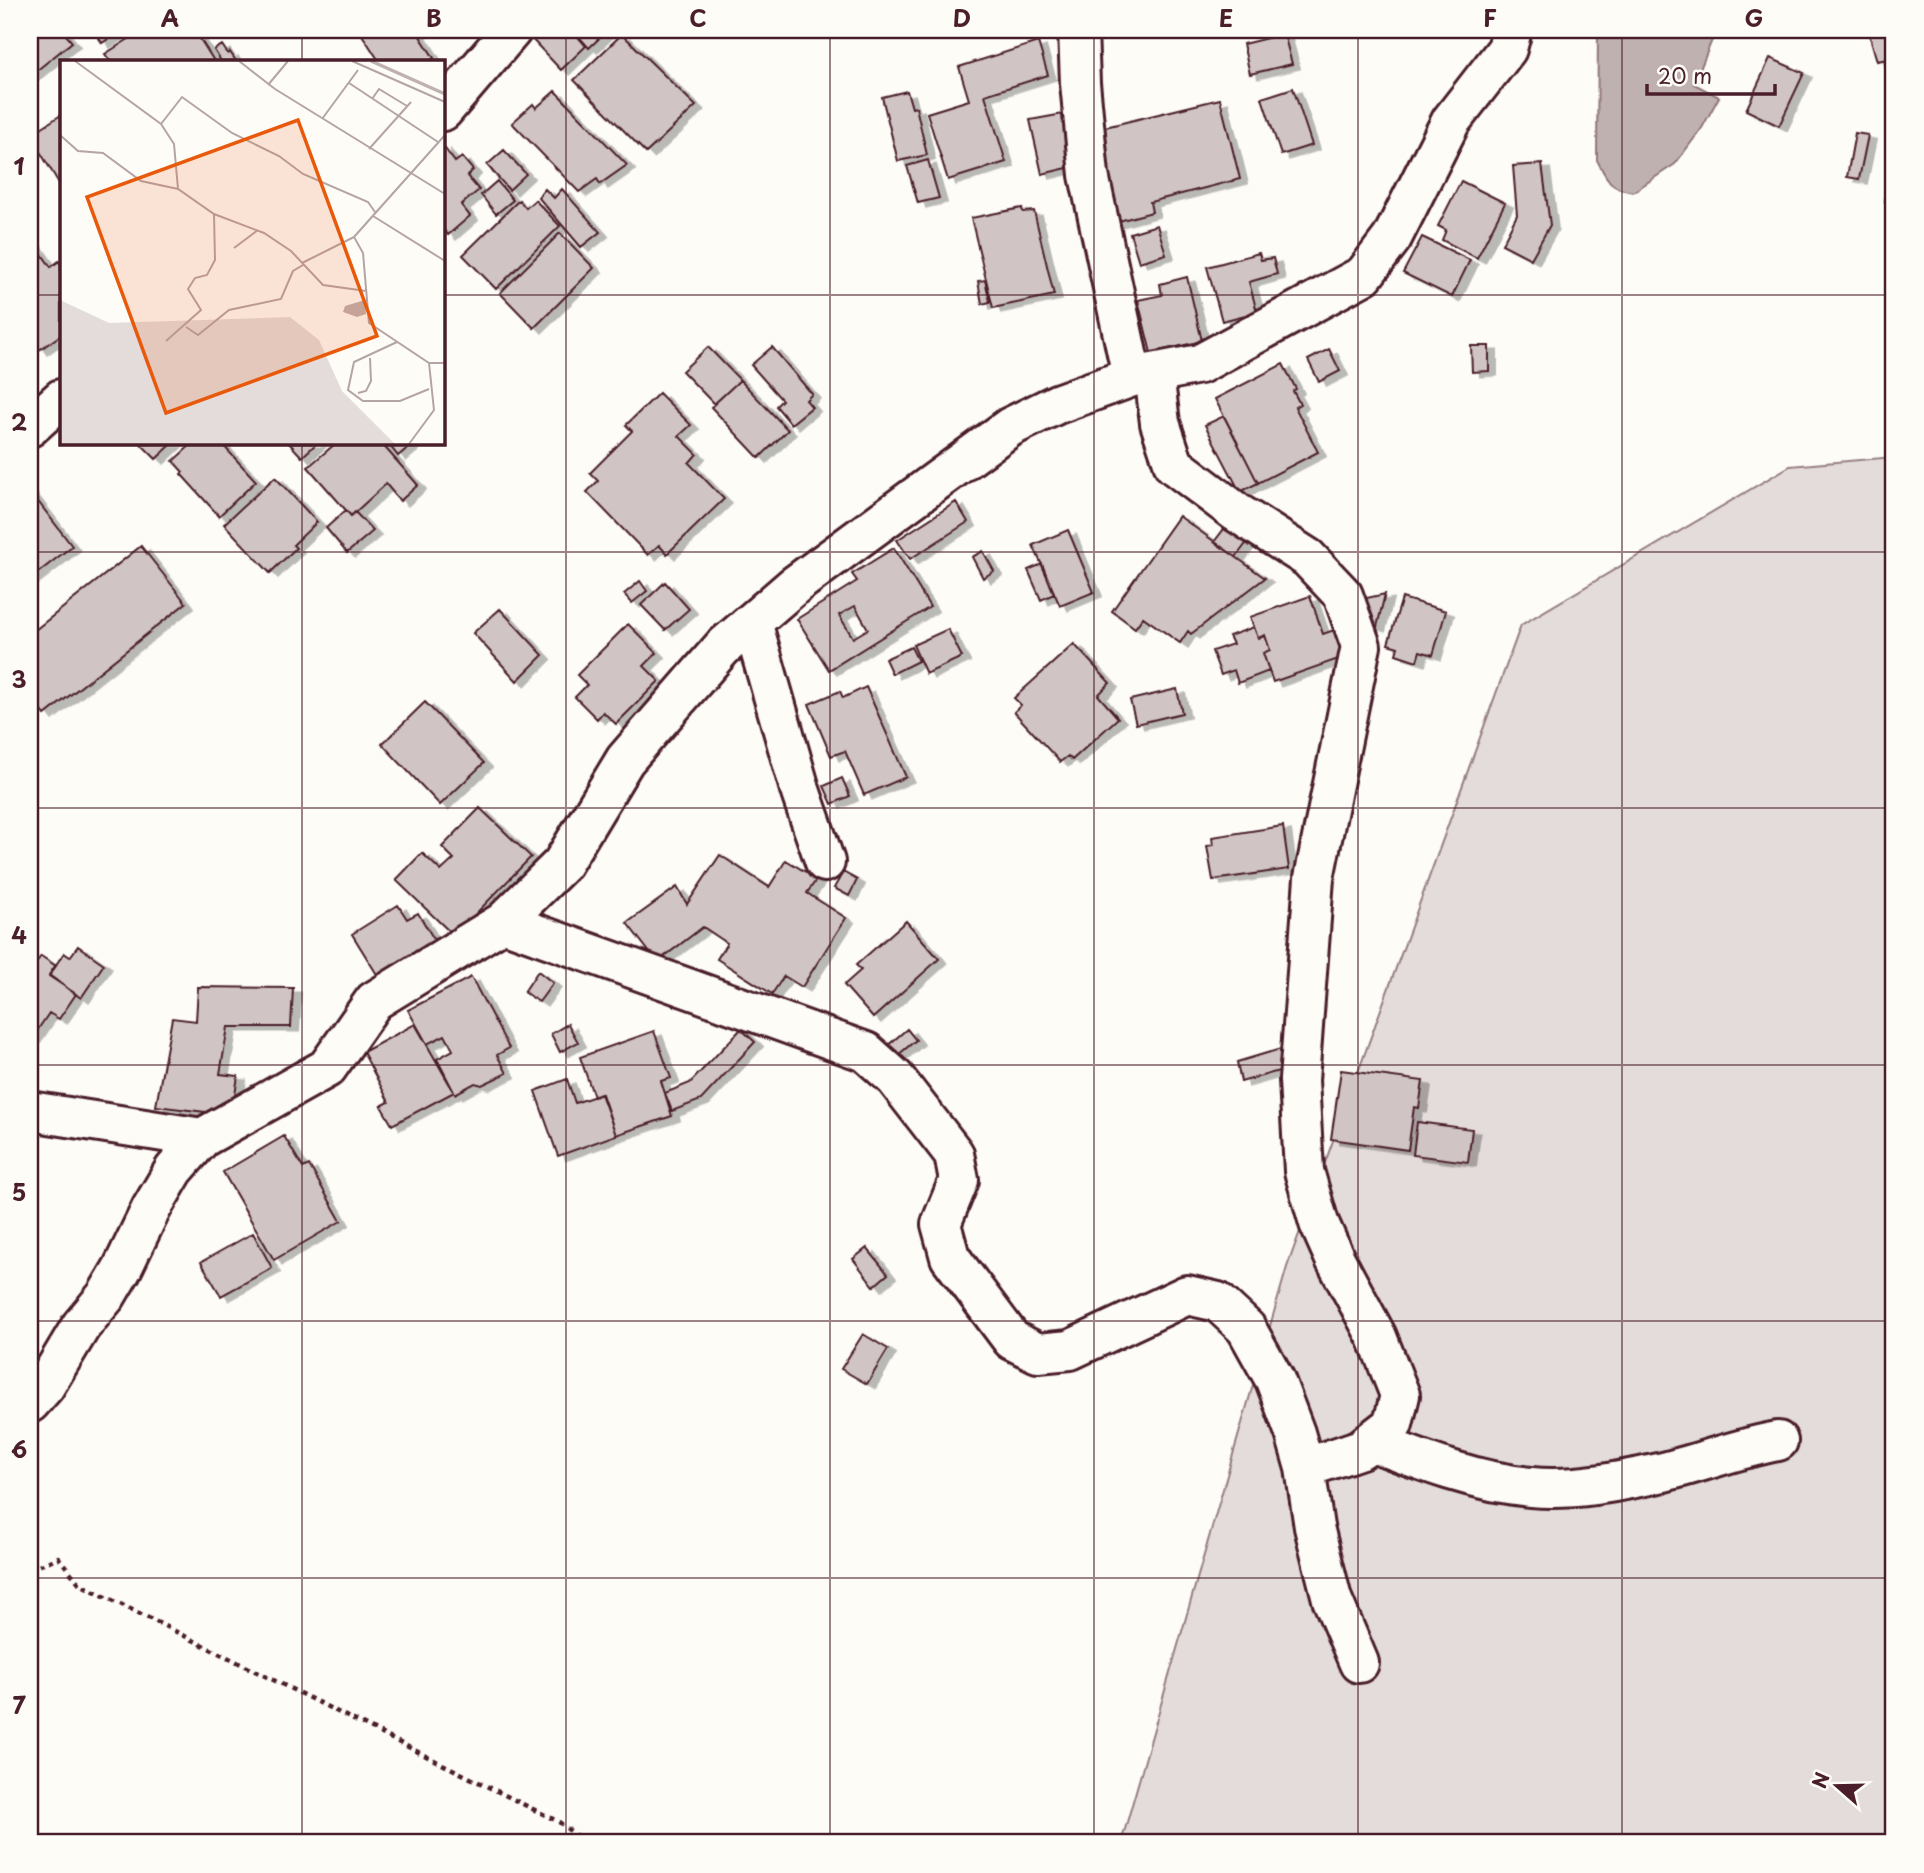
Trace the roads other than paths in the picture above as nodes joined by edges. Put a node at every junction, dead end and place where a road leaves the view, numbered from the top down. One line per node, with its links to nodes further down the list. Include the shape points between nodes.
1 (512, 30): 4 (street)
2 (1078, 30): 5 (street, via 1089,175)
3 (1512, 30): 5 (street, via 1507,48 1451,121 1392,238 1364,275 1200,364)
4 (444, 110)
5 (1143, 375): 8 (street, via 1057,404 1010,427 795,585); 14 (street, via 1174,465 1308,558 1343,595 1361,646 1314,878 1299,1080 1304,1171 1319,1223 1400,1395 1393,1424)
6 (60, 400): 7 (street)
7 (30, 427)
8 (752, 622): 9 (street); 10 (street, via 722,649 625,760 562,864)
9 (825, 862)
10 (503, 922): 12 (street, via 374,1001 327,1068); 16 (street, via 866,1052 895,1079 954,1154 959,1180 941,1224 950,1258 1012,1340 1038,1353 1070,1350 1187,1296 1218,1302 1246,1328 1275,1380)
11 (30, 1111): 12 (street)
12 (202, 1138): 13 (street, via 174,1170 106,1296)
13 (30, 1403)
14 (1371, 1441): 15 (street, via 1485,1479 1531,1487 1593,1485 1660,1473); 16 (street, via 1361,1449)
15 (1778, 1441)
16 (1305, 1468): 17 (street, via 1332,1598)
17 (1359, 1662)

